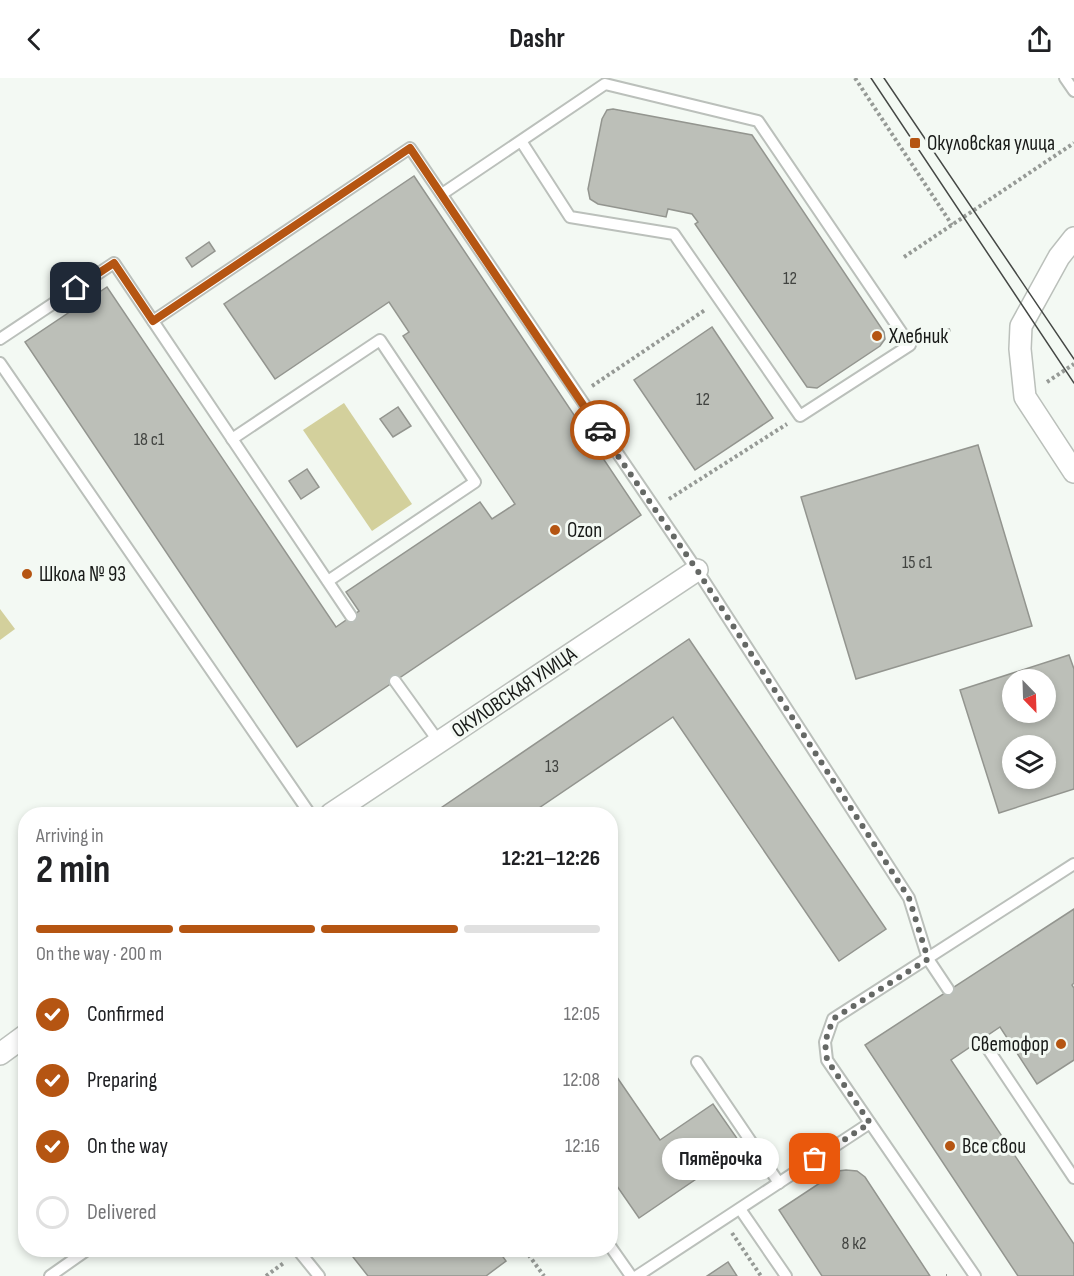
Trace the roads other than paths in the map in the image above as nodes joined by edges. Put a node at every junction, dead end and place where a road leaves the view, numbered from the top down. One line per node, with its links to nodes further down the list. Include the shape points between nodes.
1 (1065, 78): 2 (lane)
2 (1074, 91)
3 (521, 141): 3 (lane, via 570,217 674,234 800,416 910,345 759,121 605,84); 4 (lane)
4 (442, 194): 6 (lane, via 410,148); 11 (lane)
5 (1074, 238): 10 (street, via 1059,257 1021,326 1020,349 1025,397)
6 (153, 321): 7 (lane, via 114,263); 9 (lane)
7 (0, 339)
8 (0, 363): 16 (lane)
9 (232, 439): 12 (lane); 12 (lane, via 380,340 475,482)
10 (1074, 472)
11 (697, 570): 15 (street, ОКУЛОВСКАЯ УЛИЦА); 19 (lane, via 909,898)
12 (328, 581): 13 (lane)
13 (351, 616)
14 (395, 681): 15 (lane)
15 (439, 742): 17 (street, ОКУЛОВСКАЯ УЛИЦА)
16 (305, 807)
17 (342, 807)
18 (1074, 864): 19 (lane)
19 (928, 959): 20 (lane); 25 (lane, via 833,1019 825,1042 827,1060)
20 (948, 989)
21 (982, 1040): 26 (lane)
22 (18, 1041): 23 (street)
23 (0, 1054)
24 (697, 1062): 27 (lane)
25 (870, 1123): 27 (lane); 37 (lane)
26 (1074, 1178)
27 (779, 1183): 28 (lane)
28 (740, 1209): 35 (lane); 36 (lane)
29 (77, 1257): 32 (lane)
30 (304, 1257): 33 (lane)
31 (618, 1257): 34 (lane)
32 (50, 1276)
33 (319, 1276)
34 (631, 1276)
35 (637, 1276)
36 (786, 1276)
37 (975, 1276)

